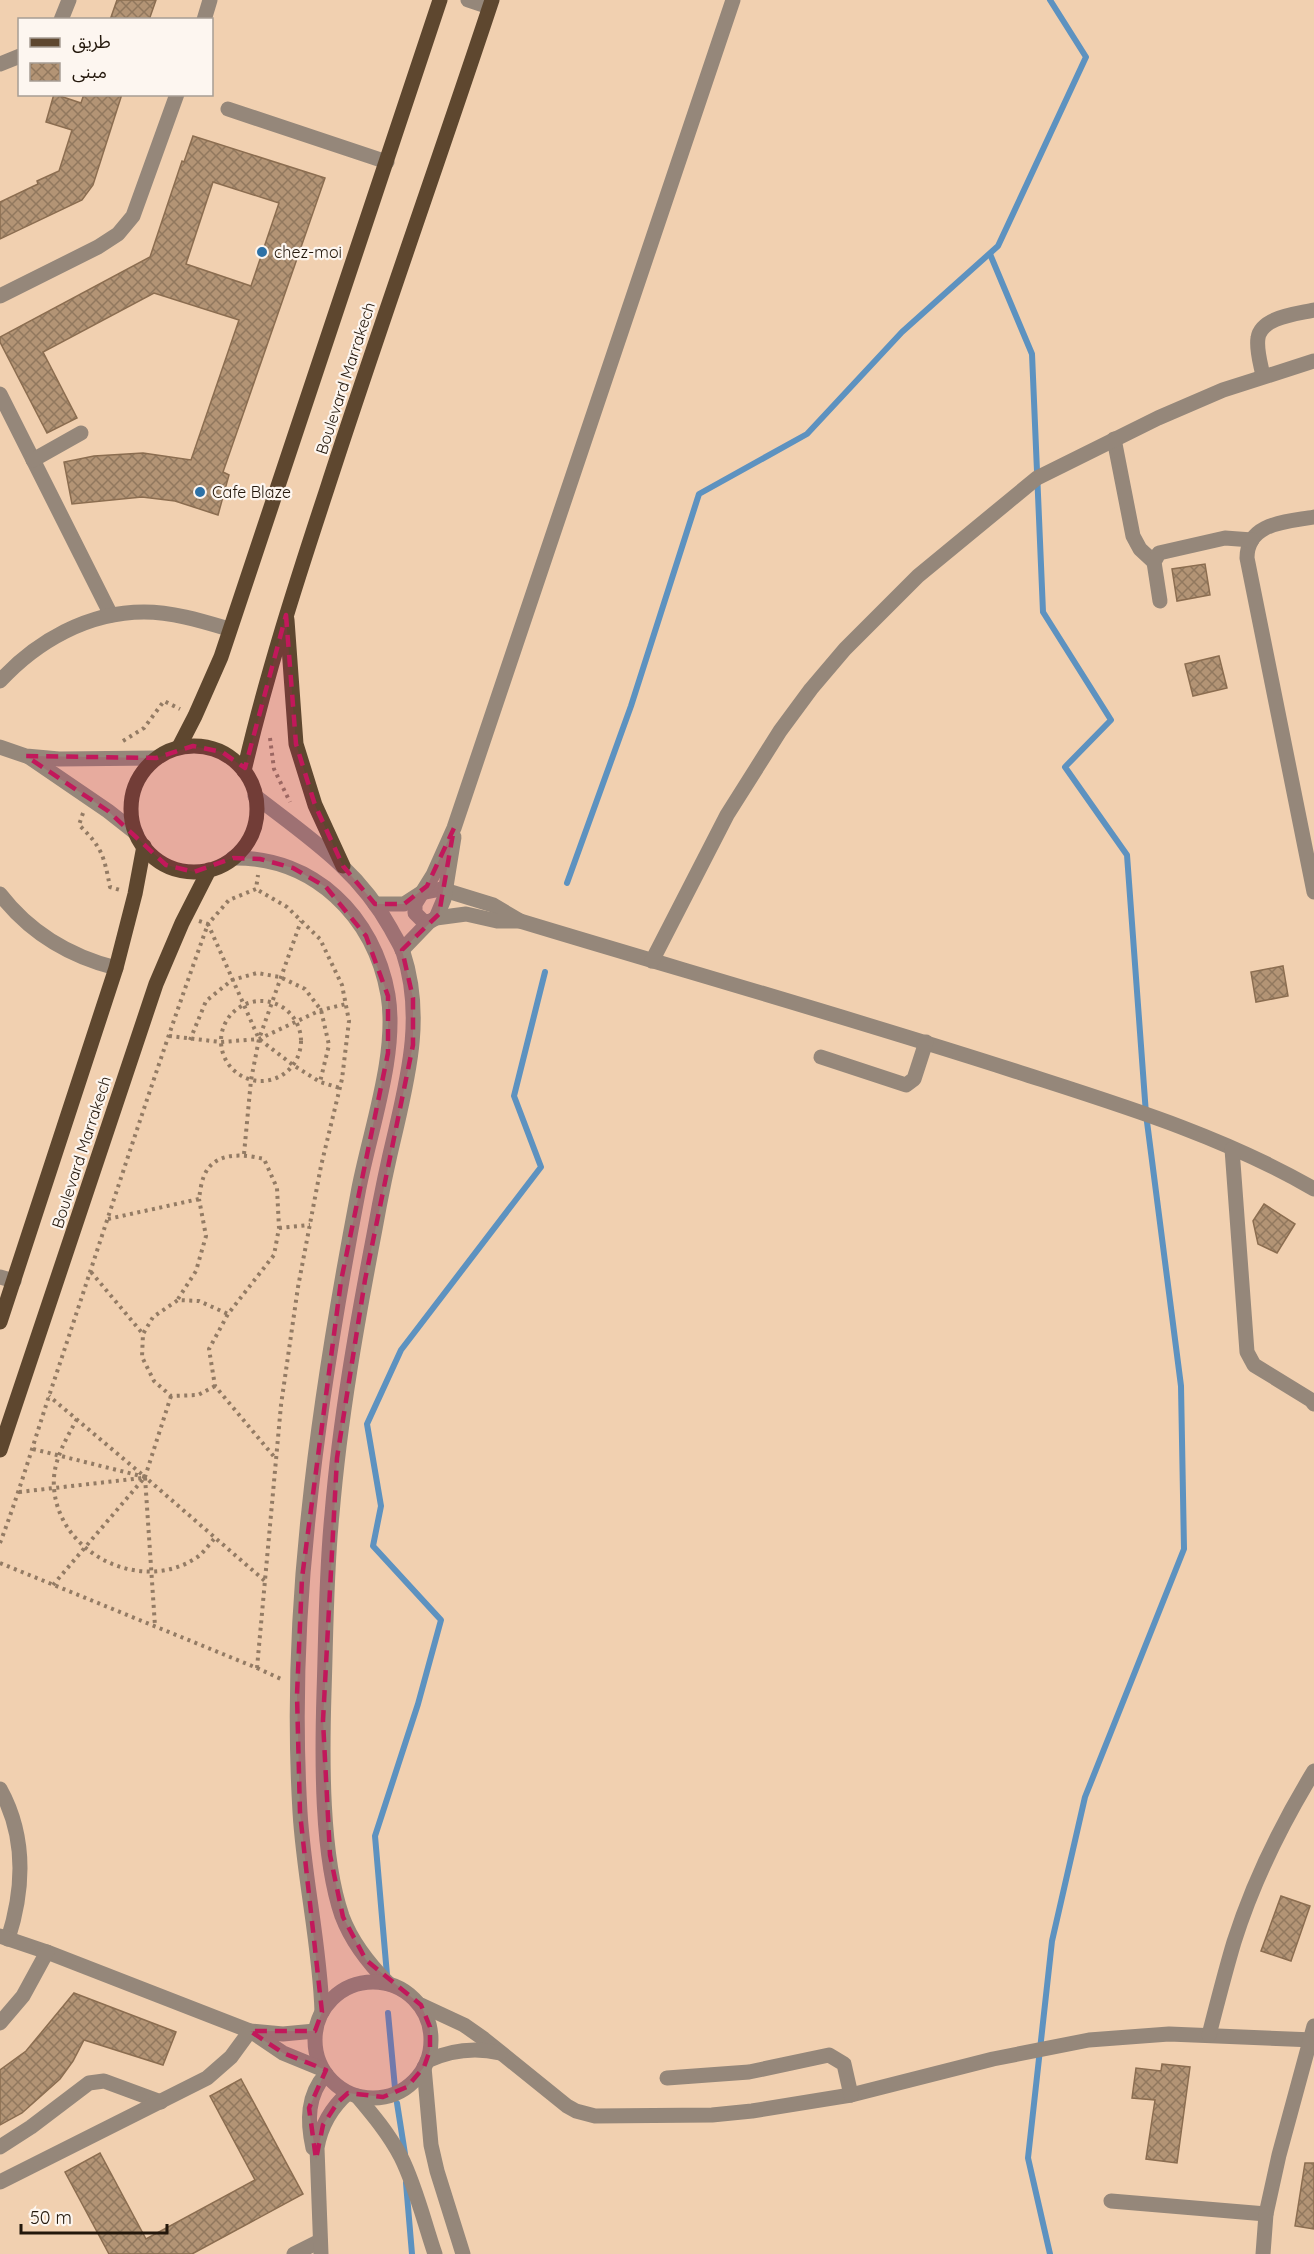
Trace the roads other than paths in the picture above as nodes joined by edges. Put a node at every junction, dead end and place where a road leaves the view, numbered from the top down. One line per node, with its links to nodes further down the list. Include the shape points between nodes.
1 (69, 0): 7 (street)
2 (210, 0): 8 (street)
3 (440, 0): 13 (main road, Boulevard Marrakech)
4 (468, 0): 6 (street)
5 (733, 0): 36 (street)
6 (490, 3): 27 (main road, Boulevard Marrakech)
7 (62, 18)
8 (205, 18)
9 (18, 57): 10 (street)
10 (0, 64)
11 (176, 96): 14 (street, via 139,205 126,226 109,242)
12 (228, 110): 13 (street)
13 (387, 162): 28 (main road, Boulevard Marrakech)
14 (0, 296)
15 (1314, 310): 17 (street, via 1268,323 1261,331 1258,341)
16 (1314, 361): 17 (street)
17 (1263, 376): 20 (street)
18 (0, 394): 21 (street)
19 (81, 434): 21 (street)
20 (1114, 439): 24 (street, via 1132,536); 49 (street, via 1037,478 918,576 844,650 751,774 704,856)
21 (33, 460): 26 (street)
22 (1314, 517): 23 (street, via 1270,526)
23 (1252, 540): 24 (street, via 1225,538 1163,551); 42 (street, via 1247,558)
24 (1154, 562): 25 (street)
25 (1160, 601)
26 (111, 615): 28 (street, via 173,615); 29 (street, via 61,633 36,648)
27 (286, 615): 34 (main road, Boulevard Marrakech); 39 (main road, via 296,744 315,805)
28 (230, 629): 31 (main road, Boulevard Marrakech, via 214,675)
29 (0, 681)
30 (0, 747): 32 (street)
31 (179, 747): 33 (main road, Boulevard Marrakech); 34 (main road, Boulevard Marrakech, via 208,747 222,752)
32 (26, 756): 33 (street); 37 (street, via 88,796)
33 (156, 758): 37 (main road, Boulevard Marrakech, via 144,770 134,792 132,817)
34 (244, 771): 35 (main road, Boulevard Marrakech)
35 (255, 796): 38 (main road, Boulevard Marrakech, via 255,823 243,848); 39 (street)
36 (454, 828): 41 (street); 43 (street)
37 (140, 840): 40 (main road, Boulevard Marrakech, via 154,857 173,867 194,872); 50 (main road, Boulevard Marrakech, via 135,894)
38 (233, 858): 40 (main road, Boulevard Marrakech); 65 (street, via 260,859 293,868 326,887 366,936 383,976 390,1014 384,1074 326,1375 302,1578 298,1687 300,1813)
39 (343, 866): 45 (street)
40 (209, 870): 58 (main road, Boulevard Marrakech, via 156,984)
41 (446, 890): 43 (street); 46 (street, via 442,907); 47 (street, via 493,905)
42 (1314, 892)
43 (421, 893): 45 (street, via 404,904); 46 (street, via 414,909 423,921)
44 (2, 902): 50 (street, via 56,945)
45 (375, 904): 48 (street)
46 (432, 920): 47 (street, via 466,914); 48 (street)
47 (520, 921): 49 (street)
48 (402, 950): 63 (street, via 412,998 413,1045 369,1258 337,1458 323,1721 326,1812 338,1902 357,1947)
49 (652, 961): 51 (street)
50 (116, 968): 55 (main road, Boulevard Marrakech)
51 (926, 1042): 52 (street, via 914,1079 906,1085); 53 (street, via 1146,1114)
52 (821, 1057)
53 (1232, 1149): 54 (street); 57 (street, via 1247,1352 1254,1365)
54 (1314, 1189)
55 (7, 1279): 56 (main road, Boulevard Marrakech)
56 (0, 1322)
57 (1314, 1404)
58 (0, 1450)
59 (1314, 1771): 69 (street, via 1289,1812 1254,1887 1234,1942)
60 (0, 1789): 61 (street, via 11,1814 20,1856 19,1898)
61 (4, 1938): 62 (street)
62 (47, 1952): 66 (street, via 22,1996); 67 (street)
63 (389, 1983): 64 (street); 65 (street, via 367,1982 345,1988)
64 (421, 2006): 71 (street, via 464,2025); 72 (street, via 431,2038)
65 (322, 2012): 68 (street)
66 (0, 2023)
67 (250, 2031): 68 (street); 73 (street, via 283,2053); 77 (street, via 219,2068)
68 (315, 2031): 73 (street, via 315,2051)
69 (1209, 2035): 70 (street); 76 (street, via 1089,2040 993,2059)
70 (1313, 2035): 82 (street)
71 (503, 2054): 72 (street, via 464,2050 439,2056); 76 (street, via 567,2106 596,2116 711,2115)
72 (426, 2064): 75 (street, via 417,2078 396,2093 383,2097); 86 (street, via 431,2145)
73 (324, 2072): 75 (street, via 340,2088); 79 (street, via 309,2108)
74 (667, 2078): 76 (street, via 749,2072 829,2055 844,2064)
75 (353, 2094): 79 (street, via 329,2113 319,2136); 85 (street, via 379,2122 400,2155)
76 (851, 2095)
77 (161, 2102): 78 (street, via 110,2083 89,2083); 80 (street)
78 (0, 2147)
79 (316, 2159): 83 (street)
80 (0, 2182)
81 (1111, 2201): 82 (street)
82 (1266, 2214): 87 (street)
83 (321, 2248): 84 (street)
84 (294, 2254)
85 (435, 2254)
86 (463, 2254)
87 (1263, 2254)

